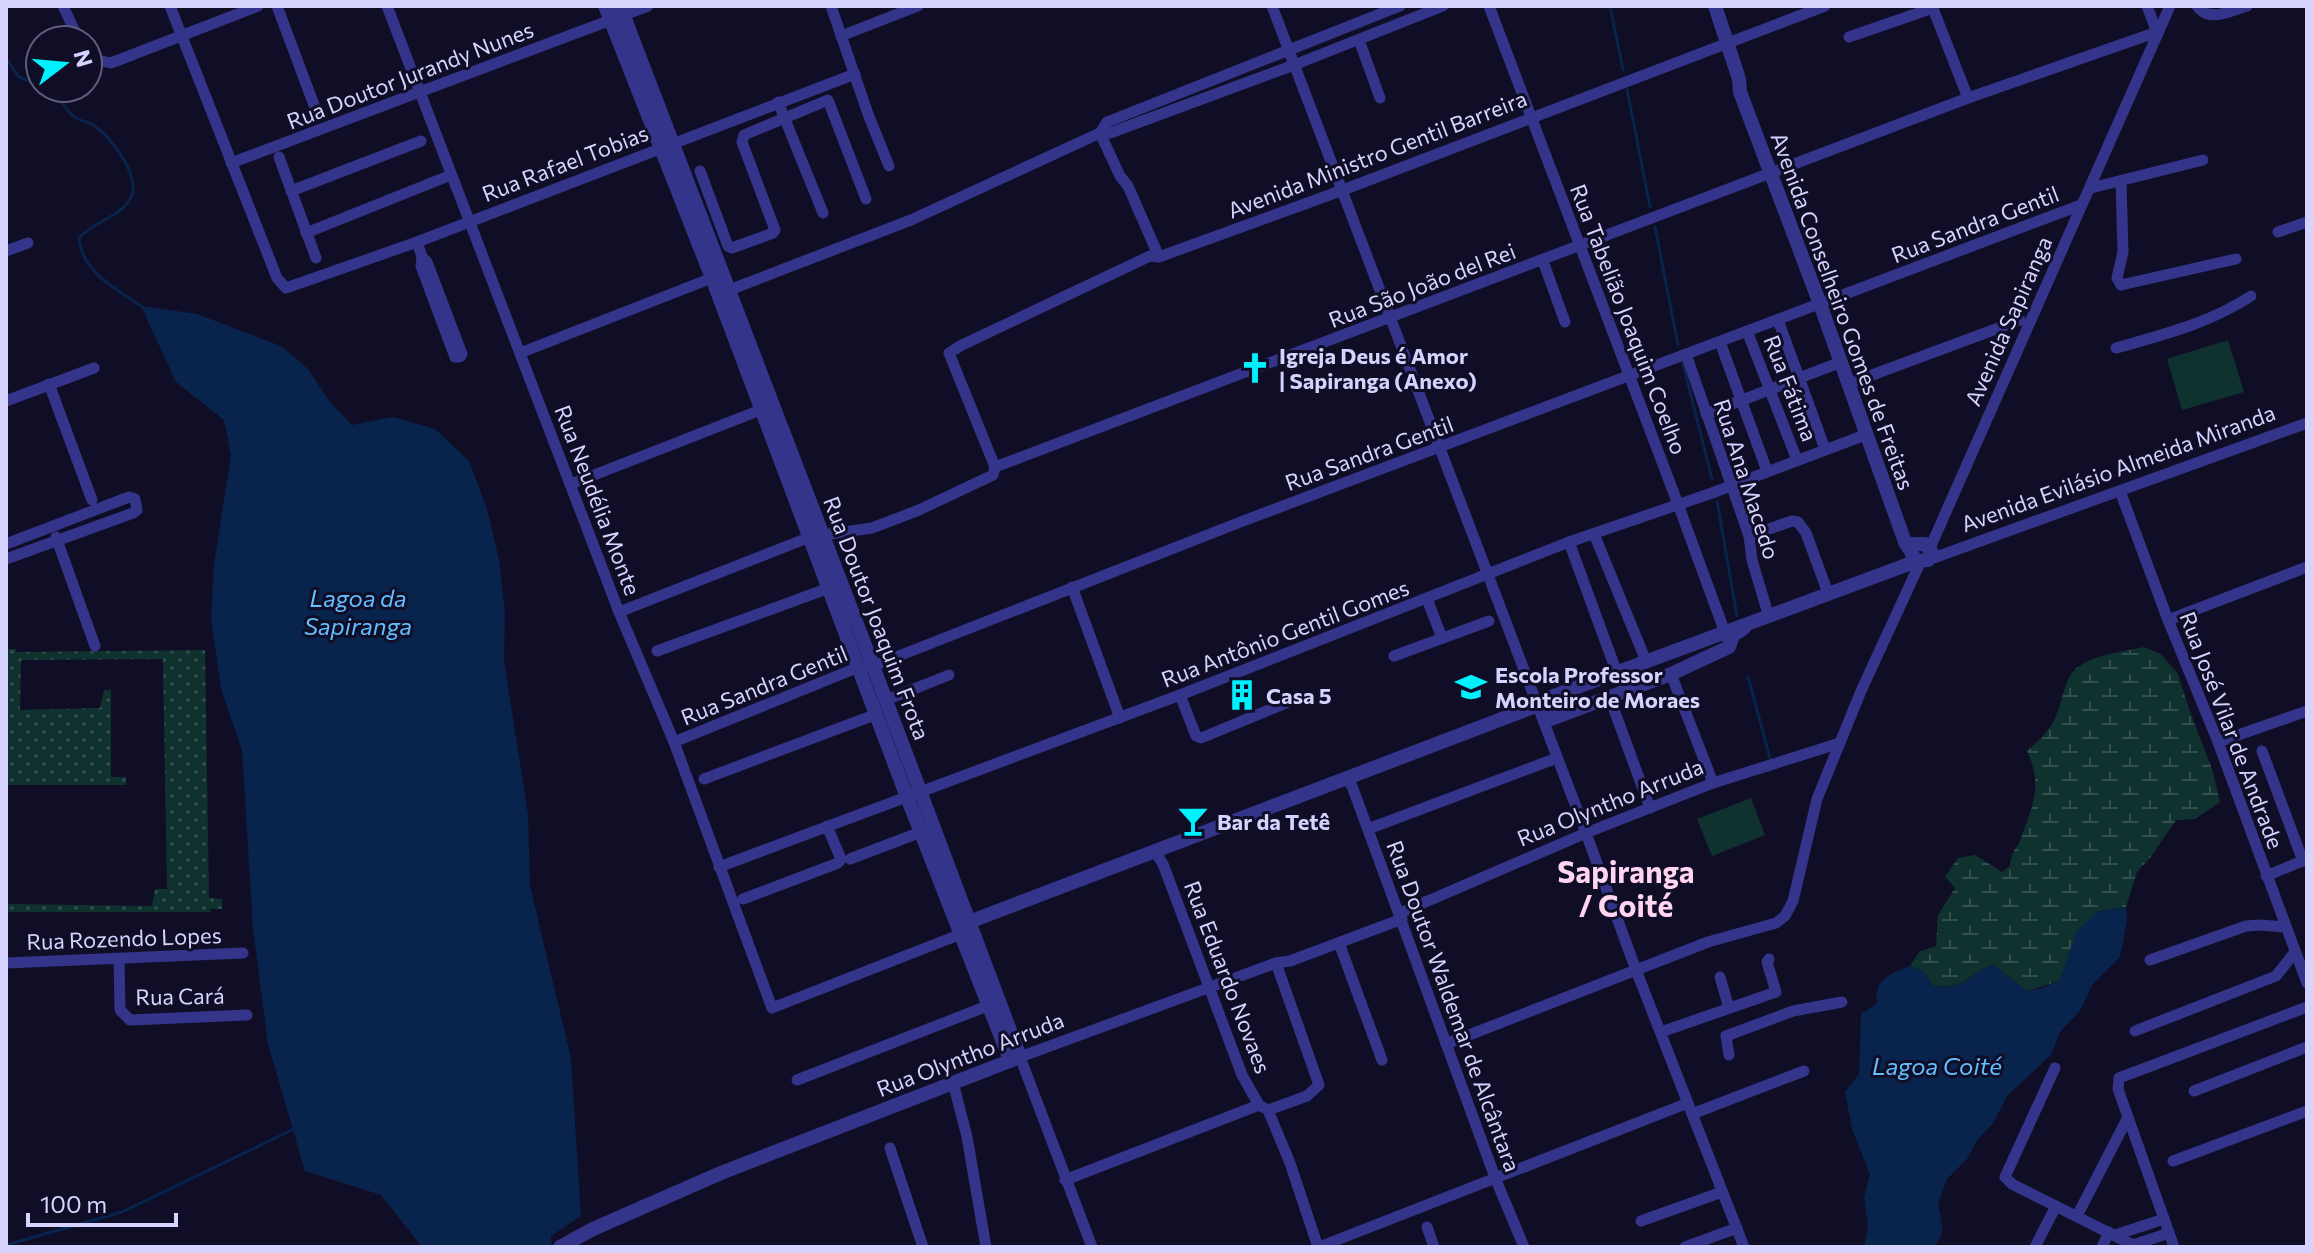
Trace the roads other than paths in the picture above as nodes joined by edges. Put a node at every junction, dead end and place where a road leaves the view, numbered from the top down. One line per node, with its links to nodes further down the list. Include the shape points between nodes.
1 (170, 6): 24 (street)
2 (258, 6): 24 (street)
3 (277, 6): 36 (street)
4 (387, 6): 32 (street, Rua Neudélia Monte)
5 (605, 6): 21 (street, Rua Doutor Joaquim Frota)
6 (648, 6): 21 (street, Rua Doutor Jurandy Nunes)
7 (831, 6): 23 (street)
8 (918, 6): 23 (street)
9 (1272, 6): 28 (street)
10 (1400, 6): 28 (street)
11 (1443, 6): 26 (street)
12 (1489, 6): 38 (street, Rua Tabelião Joaquim Coelho)
13 (1705, 6): 27 (street, Avenida Conselheiro Gomes de Freitas)
14 (1715, 6): 27 (street, Avenida Conselheiro Gomes de Freitas)
15 (1825, 6): 27 (street, Avenida Ministro Gentil Barreira)
16 (2147, 6): 22 (street)
17 (2170, 6): 22 (street, Avenida Sapiranga)
18 (2197, 6): 19 (street, via 2210,16)
19 (2247, 6)
20 (1932, 7): 25 (street); 34 (street)
21 (618, 14): 32 (street, Rua Doutor Jurandy Nunes); 41 (street, Rua Doutor Joaquim Frota)
22 (2157, 32): 34 (street, Rua São João del Rei); 50 (street, Avenida Sapiranga)
23 (841, 36): 31 (street)
24 (181, 37): 29 (street); 44 (street)
25 (1849, 37)
26 (1359, 40): 30 (street); 33 (street)
27 (1724, 44): 38 (street, Avenida Ministro Gentil Barreira); 47 (street, Avenida Conselheiro Gomes de Freitas)
28 (1288, 50): 30 (street); 39 (street, via 1107,122)
29 (104, 61)
30 (1294, 65): 39 (street); 51 (street)
31 (855, 74): 35 (street, Rua Rafael Tobias); 45 (street)
32 (419, 93): 44 (street, Rua Doutor Jurandy Nunes); 48 (street, Rua Neudélia Monte)
33 (1380, 98)
34 (1968, 98): 47 (street, Rua São João del Rei)
35 (778, 102): 37 (street); 41 (street, Rua Rafael Tobias)
36 (317, 113)
37 (784, 116): 46 (street, via 746,133 742,142 773,233 728,246); 53 (street, via 829,101); 55 (street)
38 (1532, 117): 51 (street, Avenida Ministro Gentil Barreira); 62 (street, Rua Tabelião Joaquim Coelho)
39 (1100, 133): 65 (street); 70 (street, via 911,220)
40 (421, 141): 52 (street)
41 (666, 145): 56 (street, Rua Rafael Tobias); 69 (street, Rua Doutor Joaquim Frota)
42 (279, 157): 52 (street)
43 (2203, 160): 49 (street, Rua Sandra Gentil)
44 (231, 163): 60 (street, Rua Rafael Tobias, via 277,278 288,288)
45 (889, 166)
46 (700, 171)
47 (1769, 173): 62 (street, Rua São João del Rei); 72 (street, Avenida Conselheiro Gomes de Freitas)
48 (451, 175): 56 (street, Rua Neudélia Monte); 59 (street)
49 (2121, 181): 50 (street, Rua Sandra Gentil); 67 (street, via 2121,285)
50 (2091, 188): 54 (street, Avenida Sapiranga)
51 (1343, 190): 65 (street, Avenida Ministro Gentil Barreira); 73 (street)
52 (291, 191): 59 (street)
53 (866, 199)
54 (2081, 205): 72 (street, Rua Sandra Gentil); 112 (street, Avenida Sapiranga)
55 (823, 213)
56 (469, 222): 60 (street, Rua Rafael Tobias); 80 (street, Rua Neudélia Monte)
57 (2307, 222): 58 (street)
58 (2278, 232)
59 (306, 233): 66 (street)
60 (417, 242): 64 (street)
61 (28, 243): 63 (street)
62 (1580, 247): 68 (street, Rua São João del Rei); 84 (street, Rua Tabelião Joaquim Coelho)
63 (6, 251)
64 (422, 257): 64 (street, via 455,357 460,357 462,354)
65 (1159, 257): 98 (street, Avenida Ministro Gentil Barreira, via 1150,256 949,353)
66 (316, 258)
67 (2236, 259)
68 (1543, 261): 73 (street, Rua São João del Rei); 76 (street)
69 (718, 276): 70 (street, Rua Doutor Joaquim Frota); 80 (street)
70 (724, 293): 91 (street, Rua Doutor Joaquim Frota)
71 (2251, 296): 79 (street, via 2202,323)
72 (1820, 304): 74 (street, Rua Sandra Gentil); 82 (street, Avenida Conselheiro Gomes de Freitas)
73 (1390, 319): 95 (street); 98 (street, Rua São João del Rei)
74 (1778, 320): 77 (street, Rua Sandra Gentil); 85 (street)
75 (2020, 320): 87 (street)
76 (1565, 322)
77 (1747, 331): 78 (street, Rua Sandra Gentil); 88 (street, Rua Fátima)
78 (1720, 342): 81 (street, Rua Sandra Gentil); 89 (street)
79 (2116, 348)
80 (520, 353): 100 (street, Rua Neudélia Monte)
81 (1686, 354): 84 (street, Rua Sandra Gentil); 92 (street, Rua Ana Macedo)
82 (1841, 362): 85 (street); 87 (street, Avenida Conselheiro Gomes de Freitas)
83 (94, 368): 86 (street)
84 (1629, 376): 95 (street, Rua Sandra Gentil); 104 (street, Rua Tabelião Joaquim Coelho)
85 (1799, 378): 88 (street); 96 (street)
86 (49, 384): 90 (street); 103 (street)
87 (1848, 384): 94 (street, Avenida Conselheiro Gomes de Freitas)
88 (1769, 390): 89 (street); 97 (street, Rua Fátima)
89 (1741, 400): 92 (street); 99 (street)
90 (6, 401)
91 (767, 407): 100 (street); 108 (street, Rua Doutor Joaquim Frota)
92 (1706, 414): 101 (street, Rua Ana Macedo)
93 (2307, 423): 102 (street, Avenida Evilásio Almeida Miranda)
94 (1865, 435): 96 (street, Rua Antônio Gentil Gomes); 112 (street, Avenida Conselheiro Gomes de Freitas)
95 (1439, 448): 115 (street); 116 (street, Rua Sandra Gentil)
96 (1825, 449): 97 (street, Rua Antônio Gentil Gomes)
97 (1797, 460): 99 (street, Rua Antônio Gentil Gomes)
98 (995, 467): 108 (street, Rua São João del Rei, via 993,475 919,510 872,528)
99 (1767, 471): 101 (street, Rua Antônio Gentil Gomes)
100 (571, 484): 120 (street, Rua Neudélia Monte)
101 (1730, 486): 104 (street, Rua Antônio Gentil Gomes); 107 (street, Rua Ana Macedo)
102 (2120, 491): 112 (street, Avenida Evilásio Almeida Miranda); 122 (street, Rua José Vilar de Andrade)
103 (92, 500)
104 (1678, 504): 106 (street, Rua Antônio Gentil Gomes); 125 (street, Rua Tabelião Joaquim Coelho)
105 (53, 526): 109 (street); 109 (street, via 129,497 136,501 135,513); 111 (street)
106 (1594, 534): 110 (street, Rua Antônio Gentil Gomes); 131 (street)
107 (1749, 536): 118 (street, via 1798,522); 121 (street, Rua Ana Macedo)
108 (816, 537): 117 (street, Rua Doutor Joaquim Frota); 120 (street, Rua São João del Rei); 132 (street, Rua Doutor Joaquim Frota)
109 (58, 540): 113 (street); 127 (street)
110 (1569, 542): 115 (street, Rua Antônio Gentil Gomes); 133 (street)
111 (6, 544)
112 (1921, 554): 118 (street, Avenida Evilásio Almeida Miranda); 146 (street, Avenida Sapiranga)
113 (6, 559)
114 (2307, 567): 122 (street)
115 (1487, 575): 119 (street, Rua Antônio Gentil Gomes); 140 (street)
116 (1072, 587): 132 (street, Rua Sandra Gentil); 143 (street)
117 (829, 588): 129 (street); 132 (street, Rua Doutor Joaquim Frota)
118 (1828, 593): 121 (street, Avenida Evilásio Almeida Miranda)
119 (1427, 599): 126 (street); 136 (street, Rua Antônio Gentil Gomes)
120 (619, 612): 144 (street, Rua Neudélia Monte)
121 (1769, 617): 124 (street, Avenida Evilásio Almeida Miranda)
122 (2168, 620): 145 (street, Rua José Vilar de Andrade)
123 (1489, 621): 126 (street)
124 (1748, 626): 125 (street, Avenida Evilásio Almeida Miranda); 128 (street, Avenida Evilásio Almeida Miranda, via 1733,635)
125 (1725, 632): 128 (street, Rua Tabelião Joaquim Coelho); 131 (street, Avenida Evilásio Almeida Miranda)
126 (1442, 638): 130 (street)
127 (95, 646)
128 (1729, 647): 134 (street, Avenida Evilásio Almeida Miranda)
129 (657, 651)
130 (1394, 656)
131 (1646, 661): 133 (street, Avenida Evilásio Almeida Miranda)
132 (866, 666): 139 (street, Rua Doutor Joaquim Frota); 142 (street, Rua Doutor Joaquim Frota); 144 (street, Rua Sandra Gentil)
133 (1617, 673): 140 (street, Avenida Evilásio Almeida Miranda)
134 (1671, 674): 138 (street, Avenida Evilásio Almeida Miranda); 151 (street)
135 (949, 675): 139 (street)
136 (1180, 695): 137 (street, via 1201,738); 143 (street, Rua Antônio Gentil Gomes)
137 (1303, 696)
138 (1609, 696): 140 (street, Avenida Evilásio Almeida Miranda, via 1551,719); 153 (street)
139 (886, 700): 152 (street, Rua Doutor Joaquim Frota)
140 (1536, 706): 148 (street); 150 (street, Avenida Evilásio Almeida Miranda)
141 (2307, 711): 145 (street)
142 (877, 714): 149 (street); 152 (street, Rua Doutor Joaquim Frota)
143 (1120, 718): 152 (street, Rua Antônio Gentil Gomes)
144 (674, 742): 161 (street, Rua Neudélia Monte)
145 (2218, 742): 162 (street, Rua José Vilar de Andrade)
146 (1840, 743): 151 (street, Rua Olyntho Arruda); 175 (street, Avenida Sapiranga, via 1817,799 1785,916)
147 (2262, 751): 160 (street)
148 (1557, 758): 155 (street); 157 (street)
149 (704, 779)
150 (1346, 779): 155 (street, Rua Doutor Waldemar de Alcântara); 158 (street, Avenida Evilásio Almeida Miranda)
151 (1713, 783): 153 (street, Rua Olyntho Arruda)
152 (913, 795): 154 (street, Rua Antônio Gentil Gomes); 156 (street, Rua Doutor Joaquim Frota); 165 (street, Rua Doutor Joaquim Frota)
153 (1650, 808): 157 (street, Rua Olyntho Arruda)
154 (827, 826): 161 (street, Rua Antônio Gentil Gomes); 163 (street, via 841,859 838,863)
155 (1368, 829): 164 (street, Rua Doutor Waldemar de Alcântara)
156 (921, 832): 159 (street); 165 (street, Rua Doutor Joaquim Frota)
157 (1586, 833): 164 (street, Rua Olyntho Arruda); 175 (street)
158 (1155, 852): 165 (street, Avenida Evilásio Almeida Miranda); 178 (street, Rua Eduardo Novaes)
159 (850, 859)
160 (2305, 860): 162 (street)
161 (719, 867): 183 (street, Rua Neudélia Monte)
162 (2266, 876): 166 (street, Rua José Vilar de Andrade)
163 (743, 899)
164 (1401, 916): 167 (street, Rua Olyntho Arruda); 188 (street, Rua Doutor Waldemar de Alcântara)
165 (964, 925): 180 (street, Rua Doutor Joaquim Frota); 183 (street, Avenida Evilásio Almeida Miranda, via 956,936)
166 (2285, 927): 168 (street, Rua José Vilar de Andrade); 172 (street, via 2246,926)
167 (1339, 943): 174 (street, Rua Olyntho Arruda); 192 (street)
168 (2295, 952): 177 (street, Rua José Vilar de Andrade); 186 (street, via 2276,976)
169 (243, 953): 170 (street, Rua Rozendo Lopes)
170 (119, 959): 173 (street, Rua Rozendo Lopes); 184 (street, Rua Cará, via 120,1010 130,1020)
171 (1769, 959): 181 (street, via 1776,992)
172 (2150, 960)
173 (6, 963)
174 (1276, 963): 178 (street, Rua Olyntho Arruda); 198 (street, via 1319,1085 1307,1096)
175 (1636, 970): 187 (street); 188 (street)
176 (1720, 977): 181 (street)
177 (2307, 983)
178 (1211, 986): 191 (street, Rua Olyntho Arruda); 198 (street, Rua Eduardo Novaes, via 1242,1075)
179 (1842, 1002): 185 (street)
180 (994, 1004): 191 (street, Rua Doutor Joaquim Frota); 195 (street)
181 (1732, 1007): 185 (street); 187 (street)
182 (2307, 1007): 201 (street, via 2119,1078)
183 (772, 1008)
184 (247, 1015)
185 (1744, 1028): 190 (street, via 1726,1036)
186 (2135, 1031)
187 (1661, 1032): 199 (street)
188 (1446, 1044): 205 (street, Rua Doutor Waldemar de Alcântara)
189 (2307, 1047): 197 (street)
190 (1729, 1055)
191 (1015, 1059): 196 (street, Rua Olyntho Arruda); 204 (street, Rua Doutor Joaquim Frota)
192 (1382, 1060)
193 (2055, 1068): 207 (street, via 2005,1177)
194 (1804, 1071): 199 (street)
195 (797, 1080)
196 (953, 1082): 215 (street, Rua Olyntho Arruda, via 721,1173); 218 (street)
197 (2194, 1091)
198 (1263, 1108): 204 (street); 220 (street, Rua Eduardo Novaes, via 1290,1163)
199 (1690, 1109): 205 (street); 206 (street)
200 (2307, 1111): 203 (street)
201 (2128, 1117): 208 (street); 209 (street)
202 (890, 1148): 217 (street)
203 (2173, 1161)
204 (1065, 1180): 219 (street, Rua Doutor Joaquim Frota)
205 (1496, 1180): 220 (street); 222 (street, Rua Doutor Waldemar de Alcântara)
206 (1722, 1192): 210 (street); 212 (street)
207 (2056, 1206): 208 (street); 225 (street)
208 (2077, 1216): 214 (street)
209 (2164, 1219): 213 (street); 214 (street)
210 (1641, 1221)
211 (1427, 1227): 221 (street)
212 (1737, 1228): 223 (street); 224 (street)
213 (2169, 1233): 216 (street); 227 (street)
214 (2112, 1234): 216 (street); 226 (street)
215 (562, 1246)
216 (2135, 1246)
217 (923, 1247)
218 (986, 1247)
219 (1092, 1247)
220 (1318, 1247)
221 (1434, 1247)
222 (1524, 1247)
223 (1685, 1247)
224 (1744, 1247)
225 (2035, 1247)
226 (2102, 1247)
227 (2174, 1247)

